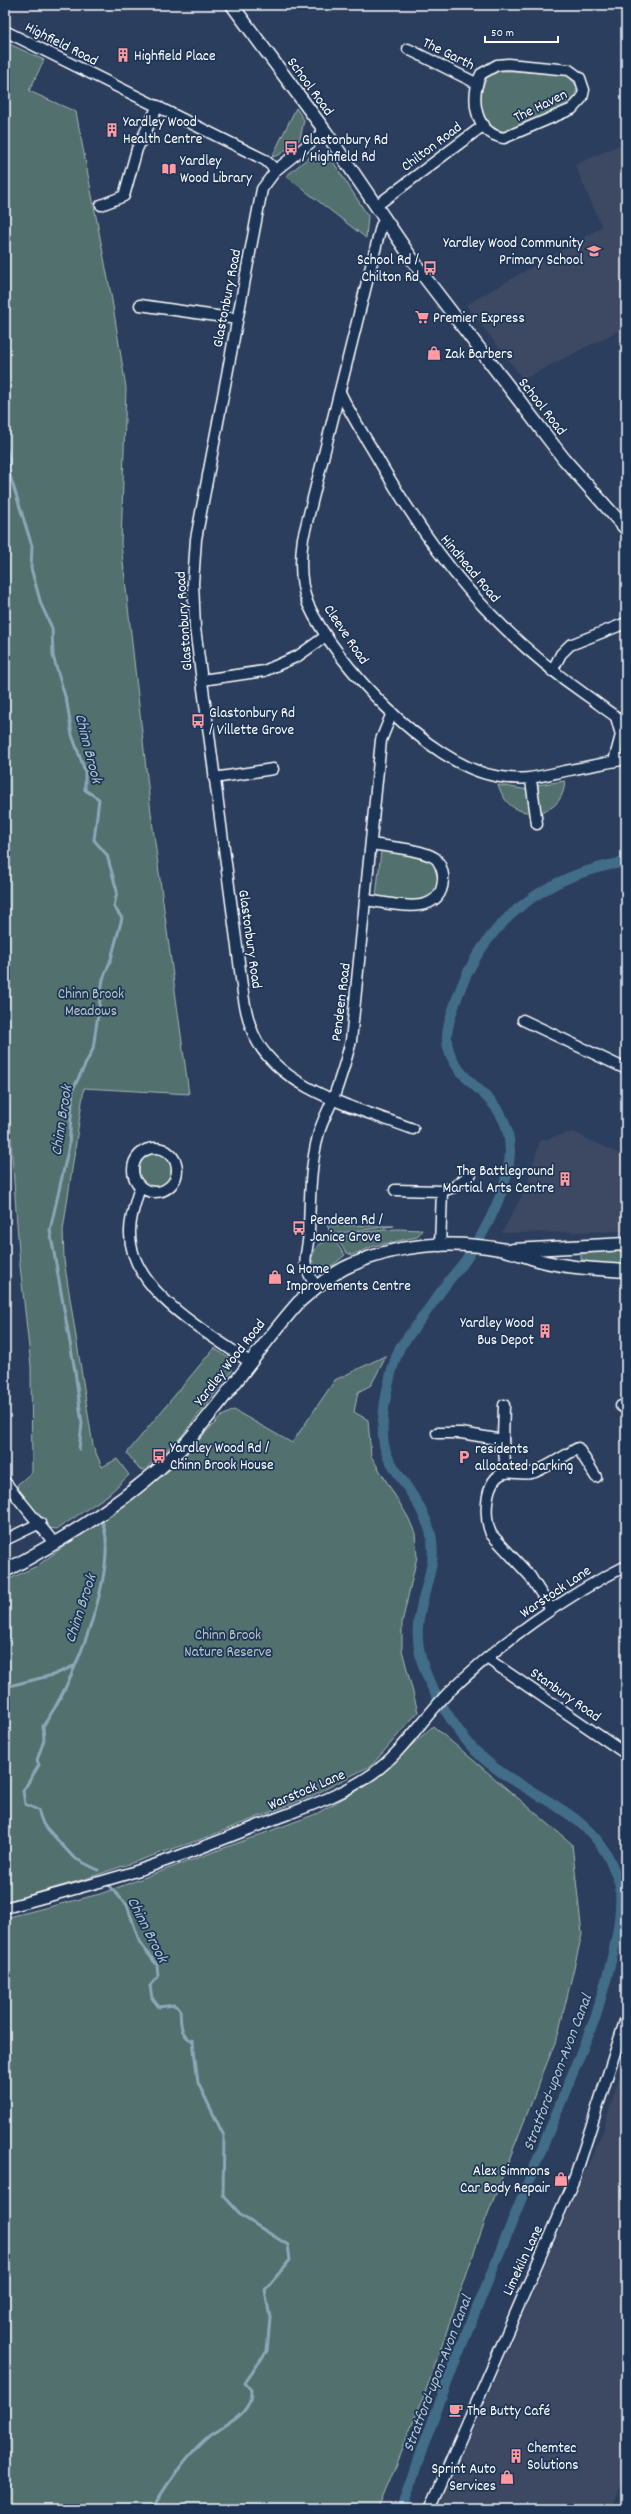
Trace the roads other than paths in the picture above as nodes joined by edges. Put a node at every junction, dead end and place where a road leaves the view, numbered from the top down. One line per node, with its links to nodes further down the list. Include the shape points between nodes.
1 (232, 5): 7 (street, School Road)
2 (5, 31): 5 (street, Highfield Road)
3 (408, 49): 4 (street, The Garth)
4 (476, 83): 6 (street, The Haven, via 474,101); 6 (street, The Haven, via 481,74 488,69 508,64 569,70 580,78 584,90 582,98 572,109 504,138 496,137)
5 (158, 106): 8 (street, Highfield Road, via 265,160); 9 (street, via 137,149 124,196)
6 (484, 125): 10 (street, Chilton Road)
7 (325, 131): 8 (street, Glastonbury Road); 10 (street, School Road)
8 (276, 170): 13 (street, Glastonbury Road, via 262,189)
9 (100, 205)
10 (376, 206): 11 (street, School Road)
11 (385, 219): 14 (street, Cleeve Road, via 371,262); 15 (street, School Road, via 423,275 509,388 588,488)
12 (140, 305): 13 (street)
13 (237, 319): 19 (street, Glastonbury Road, via 196,539 193,582 195,628)
14 (340, 392): 17 (street, Cleeve Road, via 302,550 301,572 308,603); 18 (street, Hindhead Road, via 415,522 438,554 485,609)
15 (626, 529)
16 (626, 623): 18 (street, via 570,645 561,654)
17 (326, 636): 19 (street, via 298,656 264,671); 20 (street, Cleeve Road, via 355,675)
18 (552, 672): 21 (street, Hindhead Road)
19 (202, 680): 26 (street, Glastonbury Road)
20 (392, 713): 27 (street, Cleeve Road, via 439,750 465,765 494,776); 29 (street, Pendeen Road, via 381,740)
21 (616, 717): 22 (street, Hindhead Road); 24 (street, via 621,735)
22 (626, 722)
23 (626, 759): 24 (street, Cleeve Road)
24 (614, 762): 27 (street, Cleeve Road)
25 (273, 769): 26 (street)
26 (214, 778): 33 (street, Glastonbury Road, via 240,970 247,1014 254,1034 270,1059 284,1072 301,1084)
27 (531, 780): 28 (street)
28 (537, 824)
29 (372, 844): 30 (street, Pendeen Road); 30 (street, via 423,853 435,858 442,871 443,880 440,892 426,905 412,906)
30 (366, 900): 33 (street, Pendeen Road, via 351,1040)
31 (523, 1020): 32 (street)
32 (626, 1069)
33 (333, 1098): 34 (street, Glastonbury Road); 45 (street, Pendeen Road, via 318,1134 310,1187 309,1236 304,1261)
34 (413, 1129)
35 (471, 1174): 38 (street, via 454,1187)
36 (140, 1187): 36 (street, via 133,1175 133,1168 139,1155 152,1148 166,1150 177,1168 174,1183 162,1192 147,1191); 46 (street, via 130,1232 132,1253 144,1277 165,1302)
37 (395, 1190): 38 (street)
38 (442, 1191): 40 (street)
39 (626, 1244): 41 (street, Yardley Wood Road)
40 (440, 1246): 42 (street, Yardley Wood Road); 45 (street, Yardley Wood Road, via 404,1248 370,1258 350,1265)
41 (577, 1246): 42 (street, Yardley Wood Road); 43 (street)
42 (503, 1249): 43 (street, Yardley Wood Road, via 539,1261)
43 (576, 1267): 44 (street, Yardley Wood Road)
44 (626, 1271)
45 (316, 1288): 46 (street, Yardley Wood Road, via 280,1323)
46 (251, 1363): 55 (street, Yardley Wood Road, via 185,1443 140,1487)
47 (504, 1405): 49 (street)
48 (437, 1433): 49 (street, via 461,1433)
49 (502, 1440): 50 (street)
50 (506, 1473): 51 (street, via 518,1475 534,1472 578,1448); 58 (street, via 496,1477 491,1487 488,1526 491,1534 530,1576)
51 (596, 1477)
52 (5, 1482): 53 (street)
53 (40, 1523): 54 (street); 55 (street)
54 (5, 1540)
55 (55, 1544): 57 (street, Yardley Wood Road)
56 (626, 1566): 58 (street, Warstock Lane, via 600,1578)
57 (5, 1571)
58 (551, 1609): 59 (street, Warstock Lane)
59 (488, 1659): 60 (street, Stanbury Road); 61 (street, Warstock Lane, via 449,1692 374,1773 344,1792 150,1866)
60 (626, 1754)
61 (5, 1908)
62 (626, 2018): 63 (street, Limekiln Lane, via 575,2178)
63 (430, 2509)

